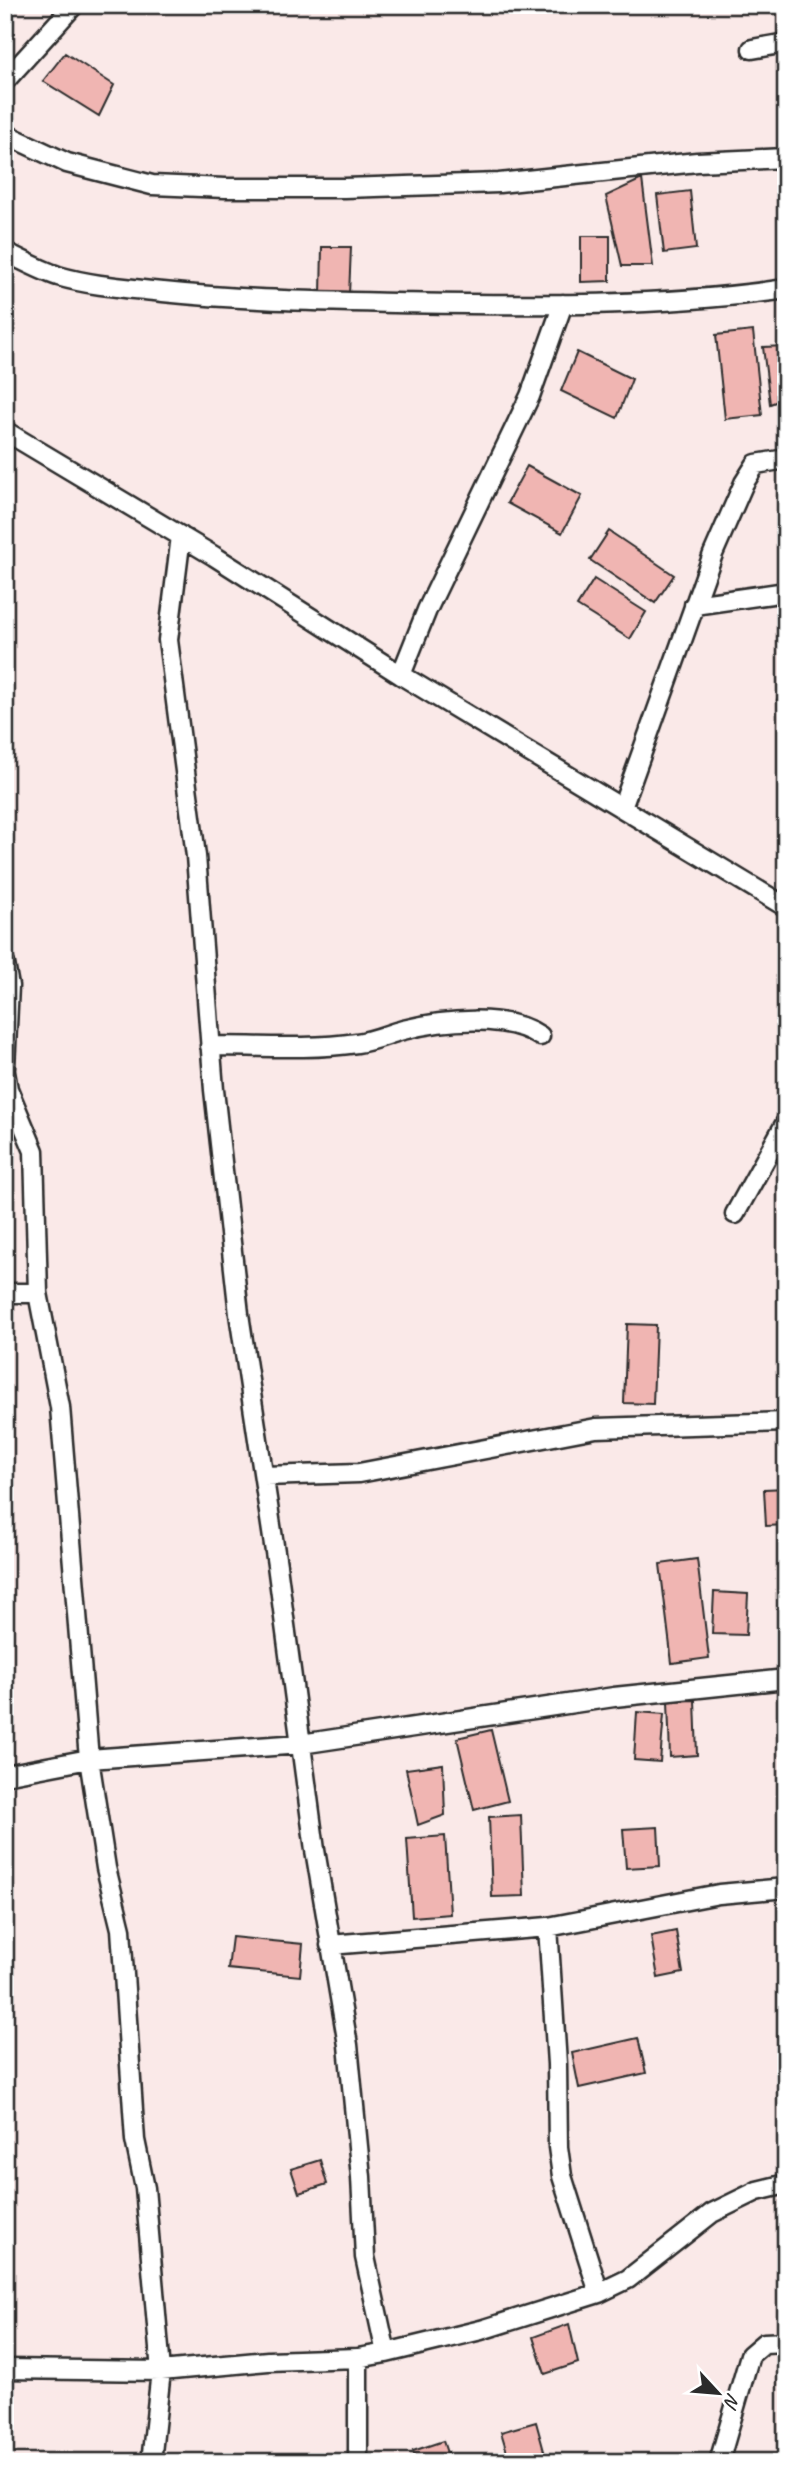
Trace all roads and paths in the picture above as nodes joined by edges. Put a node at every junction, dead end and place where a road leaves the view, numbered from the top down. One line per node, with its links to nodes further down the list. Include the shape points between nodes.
1 (74, 5): 4 (street)
2 (786, 43): 3 (street)
3 (752, 49)
4 (5, 81)
5 (5, 134): 6 (street, via 67,163 139,182 225,188 499,183 697,162)
6 (786, 158)
7 (5, 251): 9 (street, via 55,275 98,285 207,296)
8 (786, 289): 9 (street, via 724,298)
9 (563, 304): 15 (street, via 530,396 427,610)
10 (5, 431): 12 (street)
11 (786, 459): 14 (street, via 755,464)
12 (181, 536): 15 (street); 20 (street, via 168,640 196,856)
13 (786, 592): 14 (street)
14 (694, 605): 16 (street)
15 (401, 675): 16 (street)
16 (622, 808): 17 (street)
17 (786, 907)
18 (5, 964): 21 (street, via 9,986)
19 (540, 1036): 20 (street, via 518,1024 462,1021 405,1029 359,1043)
20 (211, 1046): 27 (street, via 239,1314)
21 (5, 1070): 25 (street, via 8,1089 34,1151)
22 (786, 1122): 23 (street)
23 (735, 1214)
24 (5, 1293): 25 (street)
25 (38, 1293): 30 (street, via 60,1407)
26 (786, 1422): 27 (street, via 596,1428 359,1473)
27 (264, 1476): 29 (street)
28 (786, 1679): 29 (street, via 614,1697)
29 (301, 1744): 30 (street); 34 (street)
30 (89, 1759): 31 (street); 41 (street, via 121,1929 135,2140 145,2188)
31 (5, 1775)
32 (786, 1888): 33 (street, via 719,1894)
33 (548, 1927): 34 (street); 36 (street, via 558,2147 562,2176)
34 (330, 1945): 38 (street, via 352,2085 365,2257)
35 (786, 2184): 36 (street, via 757,2191 712,2213 628,2279)
36 (598, 2293): 38 (street, via 481,2330)
37 (786, 2342): 44 (street, via 765,2343 750,2355)
38 (386, 2353): 39 (street)
39 (358, 2358): 41 (street); 43 (street)
40 (5, 2369): 41 (street)
41 (161, 2371): 42 (street)
42 (151, 2462)
43 (358, 2462)
44 (719, 2462)

